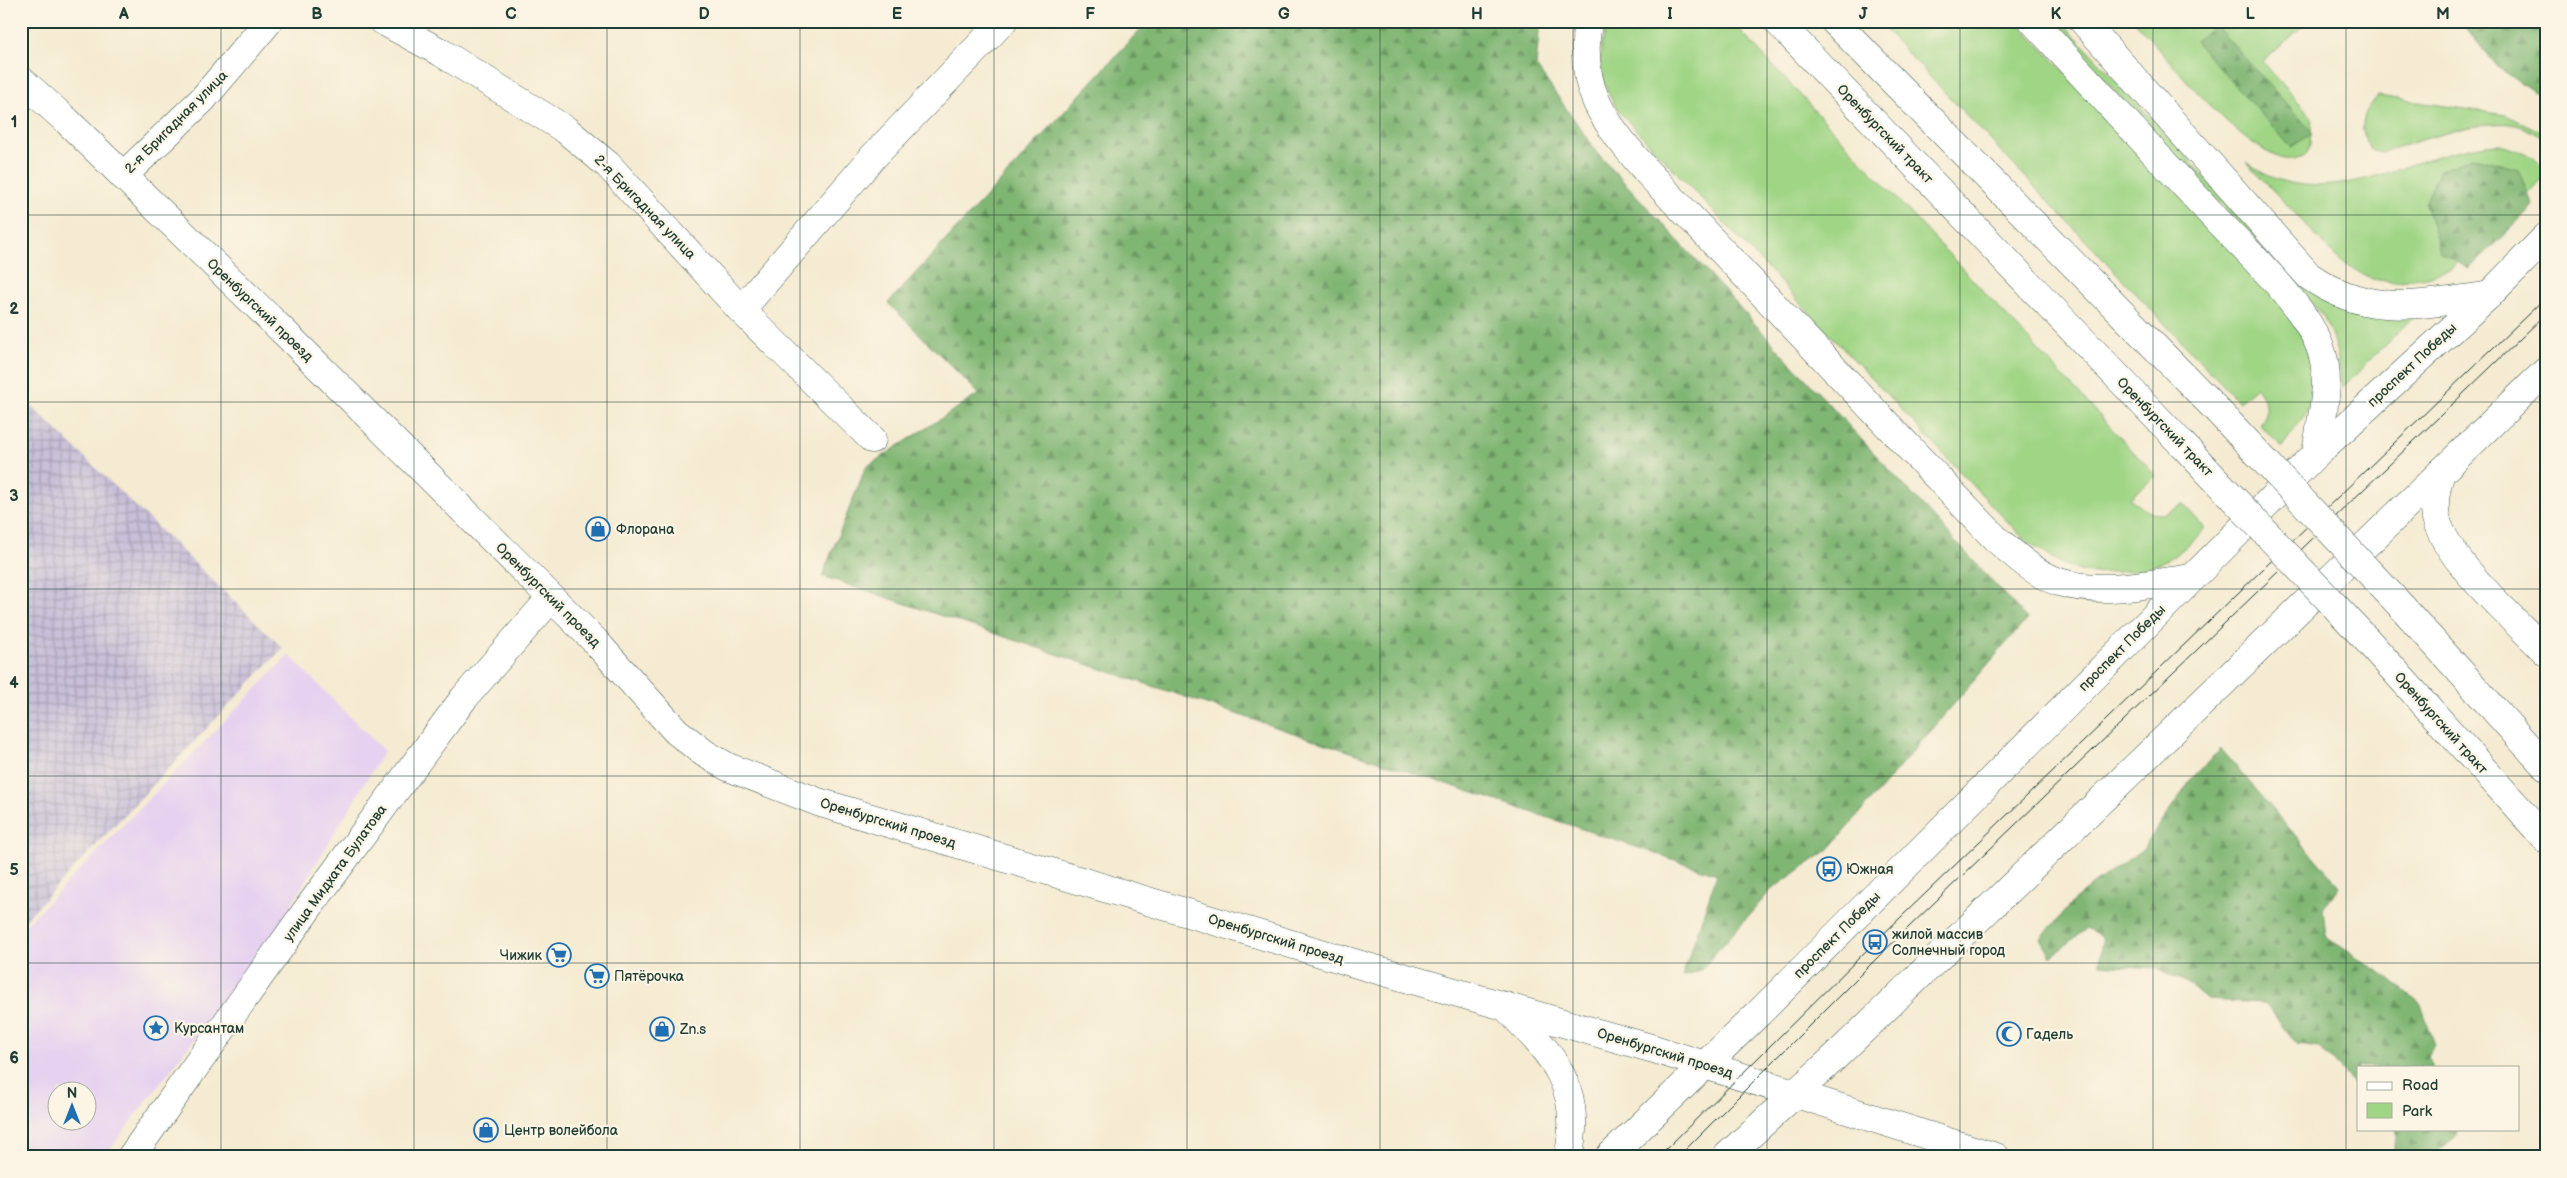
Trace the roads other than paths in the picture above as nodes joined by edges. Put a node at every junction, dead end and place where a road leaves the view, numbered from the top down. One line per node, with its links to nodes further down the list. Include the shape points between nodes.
1 (269, 21): 10 (main road, 2-я Бригадная улица, via 202,100)
2 (382, 21): 13 (main road, 2-я Бригадная улица, via 442,53 566,130 608,165)
3 (1003, 21): 13 (main road, via 873,157)
4 (1588, 21): 18 (main road, via 1584,59 1588,80 1603,117 1618,139 1996,539 2039,572 2086,588)
5 (1777, 21): 22 (main road, Оренбургский тракт, bridge, via 2367,640)
6 (1834, 21): 21 (main road, bridge, via 2216,409 2402,607)
7 (2033, 21): 16 (main road, via 2252,257 2290,300 2310,329 2322,352 2326,372)
8 (2083, 21): 12 (main road, via 2309,276 2328,289 2366,303 2404,305)
9 (21, 80): 10 (main road, Оренбургский проезд)
10 (122, 176): 19 (main road, Оренбургский проезд)
11 (2546, 237): 12 (main road, проспект Победы)
12 (2488, 296): 16 (main road, проспект Победы)
13 (742, 310): 15 (main road, 2-я Бригадная улица)
14 (2546, 371): 17 (main road)
15 (872, 439)
16 (2316, 454): 18 (main road, проспект Победы)
17 (2441, 472): 20 (main road, via 2434,504 2442,531 2466,568); 25 (main road)
18 (2192, 578): 24 (main road, проспект Победы)
19 (551, 598): 23 (main road, Оренбургский проезд, via 595,641 676,731 715,760 749,777 818,802); 26 (main road, улица Мидхата Булатова, via 464,698 309,907)
20 (2546, 652)
21 (2546, 767)
22 (2546, 839)
23 (1504, 1005): 24 (main road, Оренбургский проезд); 27 (main road, via 1547,1051 1560,1070 1572,1113)
24 (1704, 1064): 25 (main road, Оренбургский проезд); 28 (main road, проспект Победы)
25 (1795, 1094): 29 (main road); 30 (main road, Оренбургский проезд)
26 (131, 1157)
27 (1568, 1157)
28 (1609, 1157)
29 (1726, 1157)
30 (1996, 1157)

